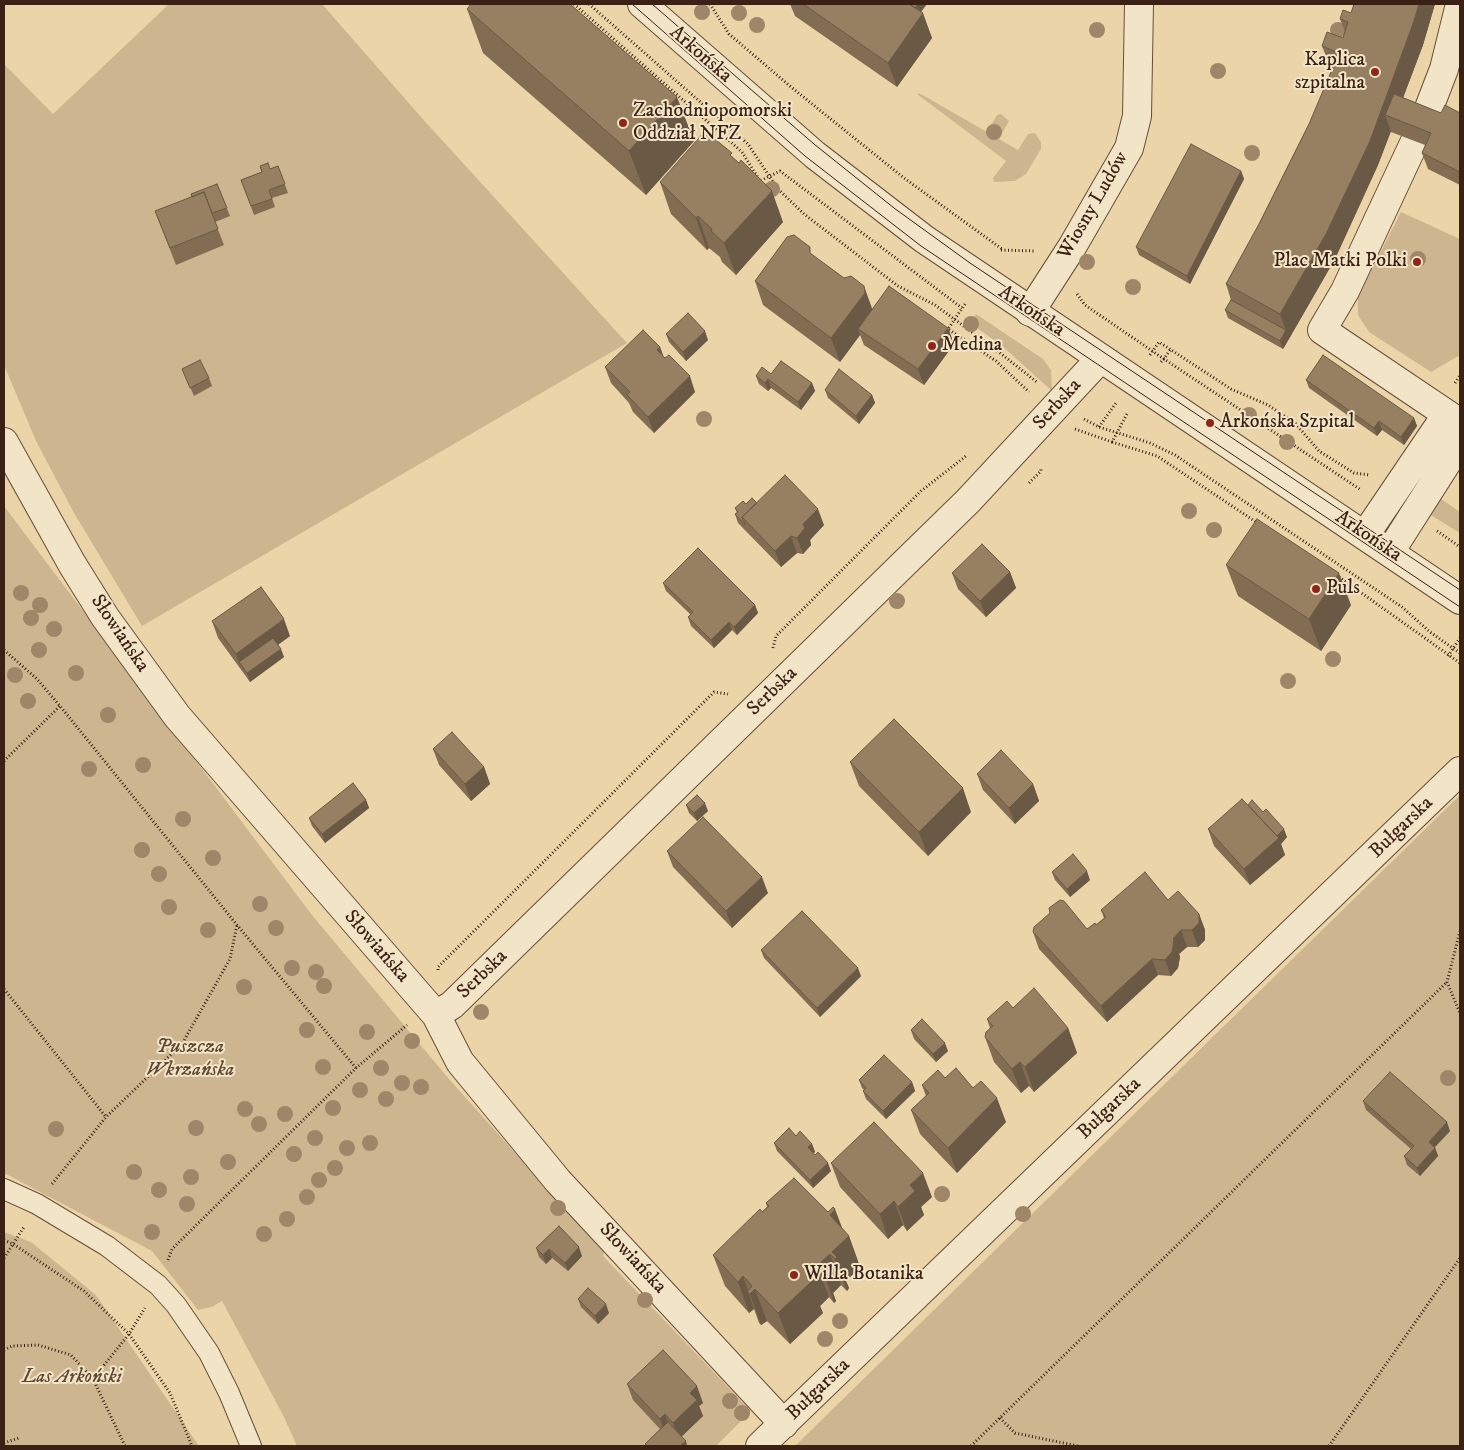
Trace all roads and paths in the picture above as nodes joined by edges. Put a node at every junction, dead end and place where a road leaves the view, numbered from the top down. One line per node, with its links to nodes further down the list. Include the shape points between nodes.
1 (574, 4): 8 (path, via 742,152 760,181)
2 (589, 4): 8 (path, via 748,144)
3 (642, 4): 14 (street, Arkońska, via 822,160 924,239)
4 (710, 4): 9 (path, via 729,34 790,87 904,178)
5 (1139, 4): 14 (street, Wiosny Ludów, via 1138,116 1129,148)
6 (1460, 4): 7 (street)
7 (1452, 72): 25 (street, via 1420,131 1345,291 1322,330)
8 (770, 176): 13 (path, via 780,171); 21 (path, via 777,188 804,214 898,286 935,305)
9 (1002, 249): 10 (path); 11 (path)
10 (1043, 254)
11 (998, 256)
12 (1077, 290): 16 (path, via 1085,305)
13 (962, 308)
14 (1030, 312): 18 (street, Arkońska)
15 (1170, 350): 16 (path, via 1159,342); 19 (path); 32 (path, via 1231,389 1268,405 1295,423 1319,451 1354,473 1370,475)
16 (1153, 351): 17 (path); 19 (path)
17 (1150, 356)
18 (1100, 359): 34 (street, Arkońska); 52 (street, Serbska, via 968,502 452,1005)
19 (1164, 359): 20 (path); 32 (path)
20 (1161, 363)
21 (1041, 386)
22 (1116, 404): 26 (path)
23 (1128, 412): 28 (path)
24 (1076, 414): 26 (path)
25 (1454, 418): 32 (street)
26 (1099, 427): 28 (path)
27 (1071, 428): 30 (path)
28 (1117, 433): 30 (path); 39 (path, via 1175,455 1402,607)
29 (4, 442): 52 (street, Słowiańska, via 72,564 144,672 214,760)
30 (1112, 442): 33 (path, via 1157,456)
31 (1460, 442): 35 (street)
32 (1387, 503): 34 (street)
33 (1266, 529)
34 (1365, 535): 35 (street, Arkońska)
35 (1390, 552): 37 (street, Arkońska)
36 (1336, 575): 42 (path)
37 (1455, 595)
38 (1460, 638): 39 (path)
39 (1453, 648): 41 (path); 42 (path)
40 (4, 650): 44 (path, via 37,679)
41 (1460, 652)
42 (1448, 656): 43 (path)
43 (1460, 663)
44 (60, 706): 45 (path); 47 (path)
45 (4, 761)
46 (1460, 771): 66 (street, Bułgarska)
47 (237, 924): 53 (path); 54 (path, via 230,959 182,1044)
48 (1460, 931): 49 (path)
49 (1448, 982): 51 (path); 65 (path)
50 (4, 989): 54 (path)
51 (1460, 1013)
52 (436, 1015): 53 (path, via 409,1024); 66 (street, Słowiańska, via 460,1062 558,1180)
53 (356, 1068): 61 (path, via 172,1249)
54 (106, 1116): 56 (path)
55 (4, 1189): 56 (street)
56 (37, 1204): 58 (path); 61 (street, via 107,1246)
57 (4, 1240): 58 (path)
58 (13, 1244): 59 (path); 62 (path, via 84,1290)
59 (4, 1258)
60 (1460, 1258): 75 (path)
61 (158, 1285): 62 (path); 71 (street, via 209,1353)
62 (129, 1334): 64 (path); 70 (path, via 170,1393)
63 (4, 1350): 64 (path, via 12,1346 38,1345 71,1354)
64 (94, 1379): 69 (path)
65 (1000, 1418): 73 (path); 74 (path, via 1015,1433)
66 (784, 1424): 72 (street, Bułgarska)
67 (19, 1438): 68 (path)
68 (4, 1443)
69 (125, 1446)
70 (192, 1446)
71 (251, 1446)
72 (760, 1446)
73 (971, 1446)
74 (1078, 1446)
75 (1330, 1446)

